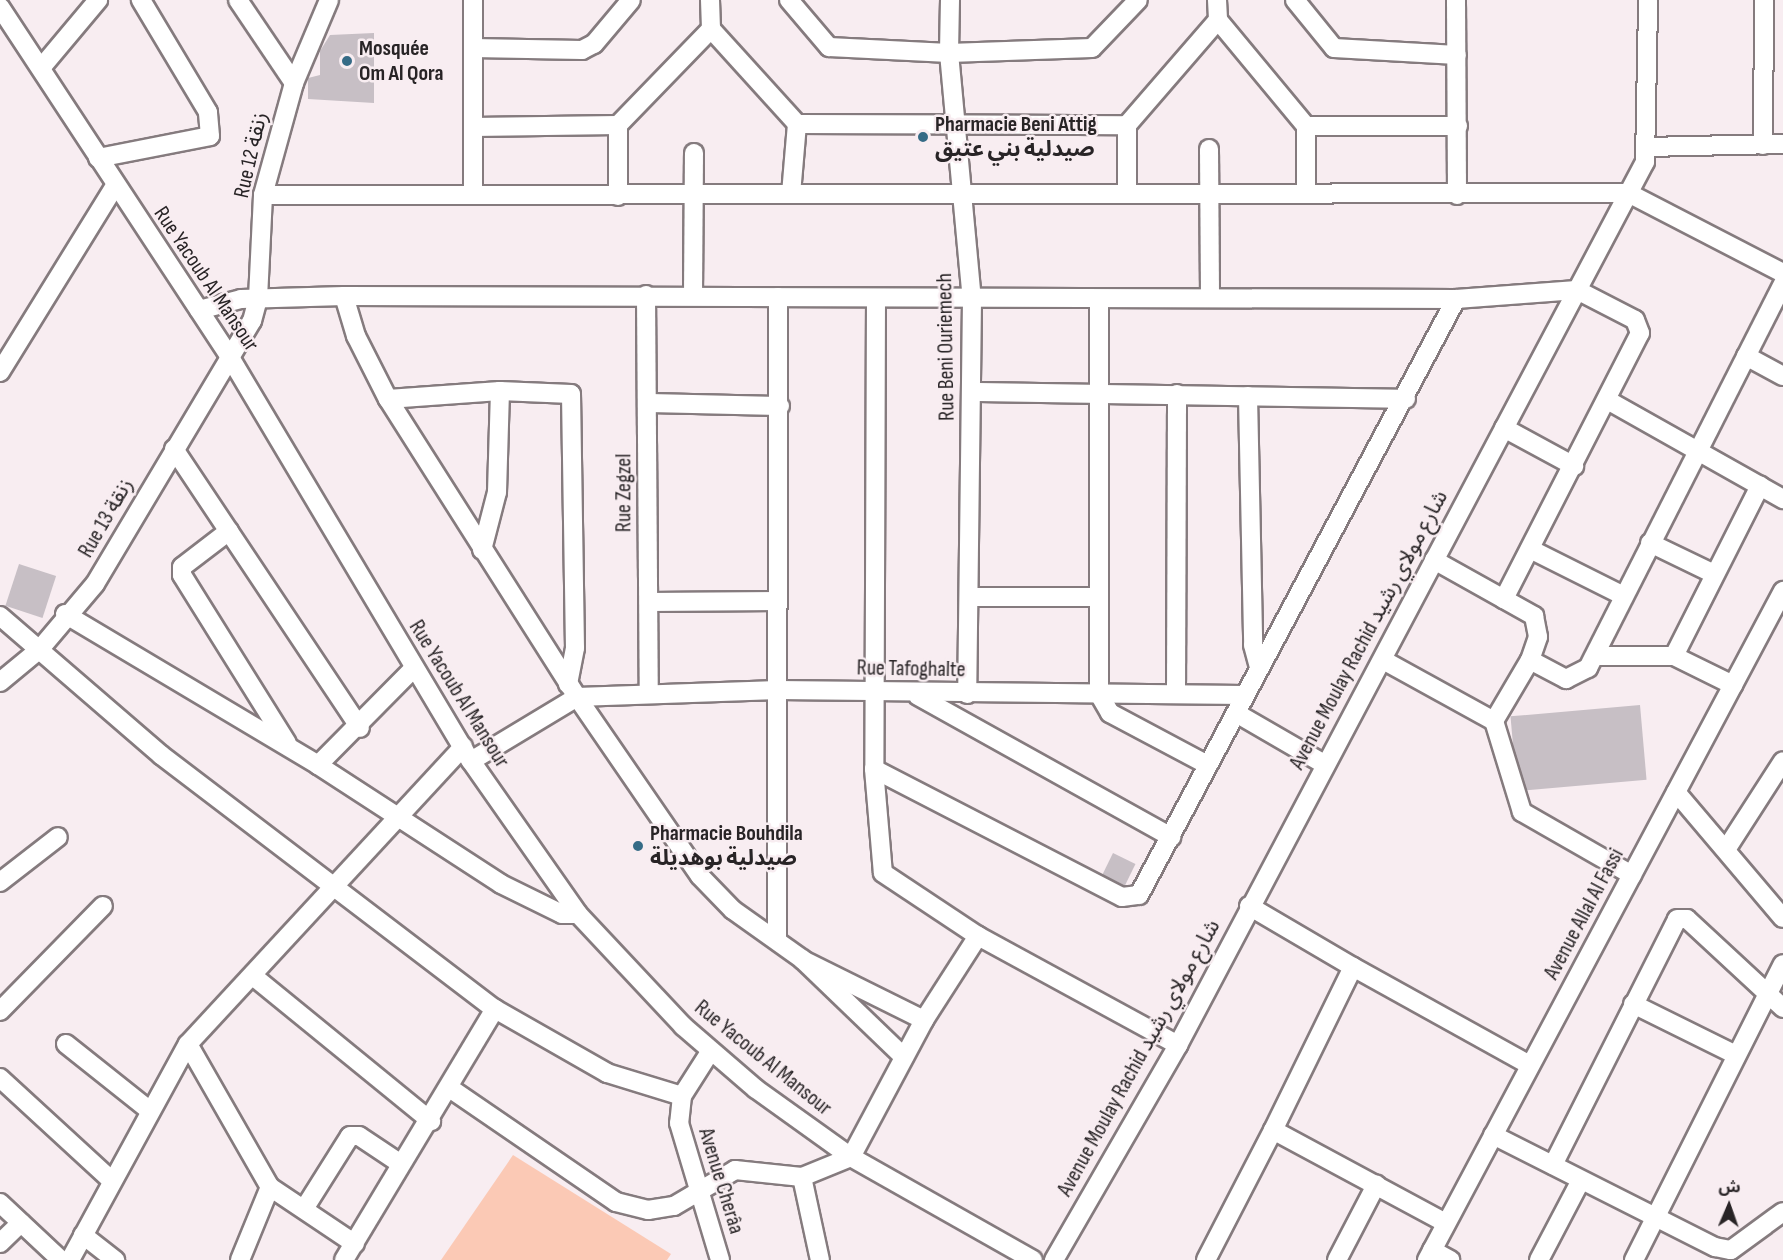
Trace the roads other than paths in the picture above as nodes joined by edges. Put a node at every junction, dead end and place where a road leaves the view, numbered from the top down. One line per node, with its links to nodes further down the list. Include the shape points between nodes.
1 (98, 0): 22 (street)
2 (238, 0): 23 (street)
3 (329, 0): 23 (street, Rue 12 زنقة)
4 (473, 0): 19 (street)
5 (631, 0): 19 (street, via 594,44 582,50)
6 (710, 0): 18 (street)
7 (789, 0): 20 (street, via 829,47)
8 (950, 0): 20 (street, Rue Beni Ouriemech)
9 (1138, 0): 20 (street, via 1092,48)
10 (1217, 0): 17 (street)
11 (1295, 0): 21 (street, via 1334,48)
12 (1456, 0): 21 (street)
13 (1648, 0): 33 (street, Avenue Moulay Rachid شارع مولاي رشيد)
14 (1764, 0): 32 (street)
15 (144, 1): 36 (street, via 208,112 210,136)
16 (0, 7): 22 (street, Rue Yacoub Al Mansour)
17 (1218, 20): 26 (street); 28 (street)
18 (711, 28): 24 (street); 25 (street)
19 (473, 48): 30 (street)
20 (949, 52): 27 (street, Rue Beni Ouriemech)
21 (1457, 55): 29 (street)
22 (41, 68): 36 (street, Rue Yacoub Al Mansour)
23 (294, 82): 44 (street, Rue 12 زنقة)
24 (618, 124): 30 (street); 48 (street)
25 (796, 124): 27 (street); 41 (street)
26 (1127, 125): 27 (street); 42 (street)
27 (956, 126): 46 (street, Rue Beni Ouriemech)
28 (1306, 126): 29 (street); 38 (street)
29 (1458, 126): 47 (street)
30 (473, 127): 45 (street)
31 (1783, 144): 32 (street)
32 (1763, 145): 33 (street)
33 (1646, 147): 39 (street, Avenue Moulay Rachid شارع مولاي رشيد)
34 (1209, 149): 43 (street)
35 (694, 153): 40 (street)
36 (98, 158): 37 (street, Rue Yacoub Al Mansour)
37 (115, 186): 62 (street, Rue Yacoub Al Mansour); 65 (street)
38 (1306, 193): 43 (street); 47 (street)
39 (1628, 193): 47 (street); 49 (street); 51 (street, Avenue Moulay Rachid شارع مولاي رشيد)
40 (695, 194): 41 (street); 48 (street); 53 (street)
41 (791, 194): 46 (street)
42 (1126, 194): 43 (street); 46 (street)
43 (1209, 194): 57 (street)
44 (263, 195): 45 (street); 56 (street, Rue 12 زنقة)
45 (473, 195): 48 (street)
46 (962, 195): 60 (street, Rue Beni Ouriemech)
47 (1457, 195)
48 (618, 196)
49 (1783, 273)
50 (1783, 283): 63 (street)
51 (1577, 290): 58 (street); 74 (street, via 1640,326); 77 (street, Avenue Moulay Rachid شارع مولاي رشيد)
52 (646, 295): 53 (street); 54 (street); 75 (street, Rue Zegzel)
53 (693, 295): 55 (street)
54 (344, 296): 56 (street); 72 (street, via 360,345)
55 (778, 297): 59 (street); 76 (street)
56 (258, 298): 62 (street); 64 (street, Rue 12 زنقة)
57 (1210, 298): 58 (street); 61 (street)
58 (1456, 299): 73 (street)
59 (876, 300): 60 (street); 110 (street)
60 (972, 300): 61 (street); 68 (street, Rue Beni Ouriemech)
61 (1099, 300): 69 (street)
62 (199, 310): 64 (street, Rue Yacoub Al Mansour)
63 (1746, 356): 66 (street); 79 (street)
64 (231, 359): 78 (street, Rue 13 زنقة); 104 (street, Rue Yacoub Al Mansour)
65 (0, 372)
66 (1783, 376)
67 (500, 391): 72 (street); 86 (street, via 497,492); 108 (street, via 559,390 571,394 574,405)
68 (972, 392): 69 (street); 91 (street, Rue Beni Ouriemech)
69 (1097, 393): 70 (street); 92 (street)
70 (1177, 394): 71 (street); 111 (street)
71 (1248, 396): 73 (street); 103 (street, via 1253,645)
72 (388, 399): 86 (street)
73 (1406, 399): 103 (street)
74 (1609, 401): 79 (street); 80 (street)
75 (648, 403): 76 (street); 94 (street, Rue Zegzel)
76 (780, 406): 95 (street)
77 (1504, 428): 80 (street); 87 (street, Avenue Moulay Rachid شارع مولاي رشيد)
78 (174, 449): 83 (street); 96 (street, Rue 13 زنقة, via 95,584)
79 (1696, 449): 81 (street); 84 (street)
80 (1574, 466): 85 (street)
81 (1760, 486): 82 (street); 88 (street)
82 (1783, 499)
83 (229, 531): 118 (street); 119 (street, via 182,567 182,575)
84 (1650, 543): 88 (street); 90 (street)
85 (1530, 549): 90 (street); 93 (street)
86 (482, 550): 108 (street)
87 (1434, 560): 93 (street); 101 (street, Avenue Moulay Rachid شارع مولاي رشيد)
88 (1714, 574): 100 (street)
89 (1783, 591): 106 (street, Avenue Allal Al Fassi)
90 (1624, 596): 99 (street)
91 (972, 597): 92 (street); 113 (street, Rue Beni Ouriemech)
92 (1097, 597): 114 (street)
93 (1504, 599): 102 (street, via 1537,621)
94 (649, 602): 95 (street); 109 (street, Rue Zegzel)
95 (778, 602): 107 (street)
96 (65, 614): 98 (street, Rue 13 زنقة); 119 (street)
97 (0, 616): 98 (street)
98 (40, 649): 105 (street, Rue 13 زنقة); 134 (street, via 161,755)
99 (1595, 656): 100 (street); 102 (street, via 1574,678)
100 (1674, 656): 106 (street)
101 (1383, 660): 117 (street); 122 (street, Avenue Moulay Rachid شارع مولاي رشيد)
102 (1530, 660): 117 (street)
103 (1259, 667): 115 (street)
104 (414, 669): 118 (street); 120 (street, Rue Yacoub Al Mansour)
105 (0, 682)
106 (1733, 685): 127 (street, Avenue Allal Al Fassi)
107 (777, 690): 109 (street, Rue Tafoghalte); 110 (street, Rue Tafoghalte); 140 (street)
108 (572, 691): 109 (street, Rue Tafoghalte); 120 (street); 140 (street, via 700,876 733,910)
109 (649, 691)
110 (875, 692): 112 (street, Rue Tafoghalte); 125 (street)
111 (1176, 692): 114 (street, Rue Tafoghalte); 115 (street, Rue Tafoghalte)
112 (915, 694): 113 (street, Rue Tafoghalte); 130 (street)
113 (968, 694): 114 (street, Rue Tafoghalte)
114 (1099, 694): 124 (street, via 1110,713)
115 (1244, 695): 116 (street)
116 (1236, 713): 122 (street); 124 (street)
117 (1494, 721): 132 (street, via 1522,813)
118 (360, 728): 123 (street)
119 (290, 748): 123 (street)
120 (467, 754): 128 (street); 137 (street, Rue Yacoub Al Mansour)
121 (1783, 761): 126 (street)
122 (1324, 764): 136 (street, Avenue Moulay Rachid شارع مولاي رشيد)
123 (318, 765): 128 (street)
124 (1208, 765): 130 (street)
125 (874, 768): 130 (street, via 1122,897 1139,895); 139 (street, via 883,873)
126 (1776, 791): 131 (street)
127 (1676, 792): 131 (street); 132 (street, Avenue Allal Al Fassi)
128 (395, 815): 134 (street); 137 (street, via 539,905)
129 (58, 837): 133 (street)
130 (1171, 837)
131 (1727, 848): 138 (street)
132 (1632, 875): 157 (street, Avenue Allal Al Fassi)
133 (0, 882)
134 (333, 888): 144 (street); 148 (street)
135 (103, 906): 149 (street)
136 (1249, 906): 143 (street); 153 (street, Avenue Moulay Rachid شارع مولاي رشيد)
137 (578, 914): 154 (street, Rue Yacoub Al Mansour)
138 (1783, 918)
139 (978, 936): 150 (street); 153 (street)
140 (777, 939): 141 (street)
141 (802, 959): 150 (street); 156 (street)
142 (1783, 964): 145 (street)
143 (1353, 968): 157 (street); 163 (street)
144 (253, 976): 152 (street); 162 (street)
145 (1769, 991): 146 (street, via 1682,918 1674,922); 147 (street); 155 (street)
146 (1633, 1004): 155 (street); 167 (street)
147 (1783, 1008)
148 (495, 1009): 159 (street); 160 (street, via 607,1073)
149 (0, 1011)
150 (924, 1020): 156 (street)
151 (66, 1044): 161 (street)
152 (188, 1044): 161 (street); 172 (street)
153 (1178, 1045): 192 (street, Avenue Moulay Rachid شارع مولاي رشيد)
154 (710, 1052): 160 (street, Avenue Cherâa); 165 (street, Rue Yacoub Al Mansour)
155 (1736, 1055): 177 (street)
156 (903, 1057): 165 (street)
157 (1530, 1065): 164 (street, Avenue Allal Al Fassi)
158 (0, 1078): 170 (street)
159 (451, 1089): 162 (street); 173 (street, via 616,1202 648,1210)
160 (682, 1096): 173 (street, Avenue Cherâa, via 679,1123)
161 (148, 1110): 170 (street)
162 (431, 1121): 166 (street)
163 (1273, 1130): 171 (street); 193 (street)
164 (1493, 1135): 167 (street); 178 (street, Avenue Allal Al Fassi)
165 (851, 1157): 168 (street); 191 (street, Rue Yacoub Al Mansour)
166 (401, 1164): 175 (street, via 359,1136 350,1136); 182 (street)
167 (1553, 1165): 169 (street)
168 (802, 1177): 173 (street, via 735,1170); 190 (street)
169 (1581, 1179): 177 (street); 196 (street)
170 (111, 1180): 180 (street)
171 (1376, 1185): 178 (street); 194 (street)
172 (270, 1187): 175 (street); 187 (street)
173 (696, 1196): 189 (street, Avenue Cherâa)
174 (0, 1203): 179 (street)
175 (304, 1209): 182 (street)
176 (1783, 1212): 177 (street, via 1731,1250)
177 (1655, 1219): 197 (street)
178 (1446, 1222): 183 (street, Avenue Allal Al Fassi)
179 (21, 1223): 181 (street); 184 (street)
180 (83, 1235): 185 (street); 186 (street)
181 (0, 1244)
182 (355, 1244): 188 (street)
183 (1429, 1255): 195 (street)
184 (61, 1260)
185 (70, 1260)
186 (115, 1260)
187 (240, 1260)
188 (344, 1260)
189 (720, 1260)
190 (820, 1260)
191 (1033, 1260)
192 (1054, 1260)
193 (1206, 1260)
194 (1337, 1260)
195 (1450, 1260)
196 (1539, 1260)
197 (1634, 1260)

